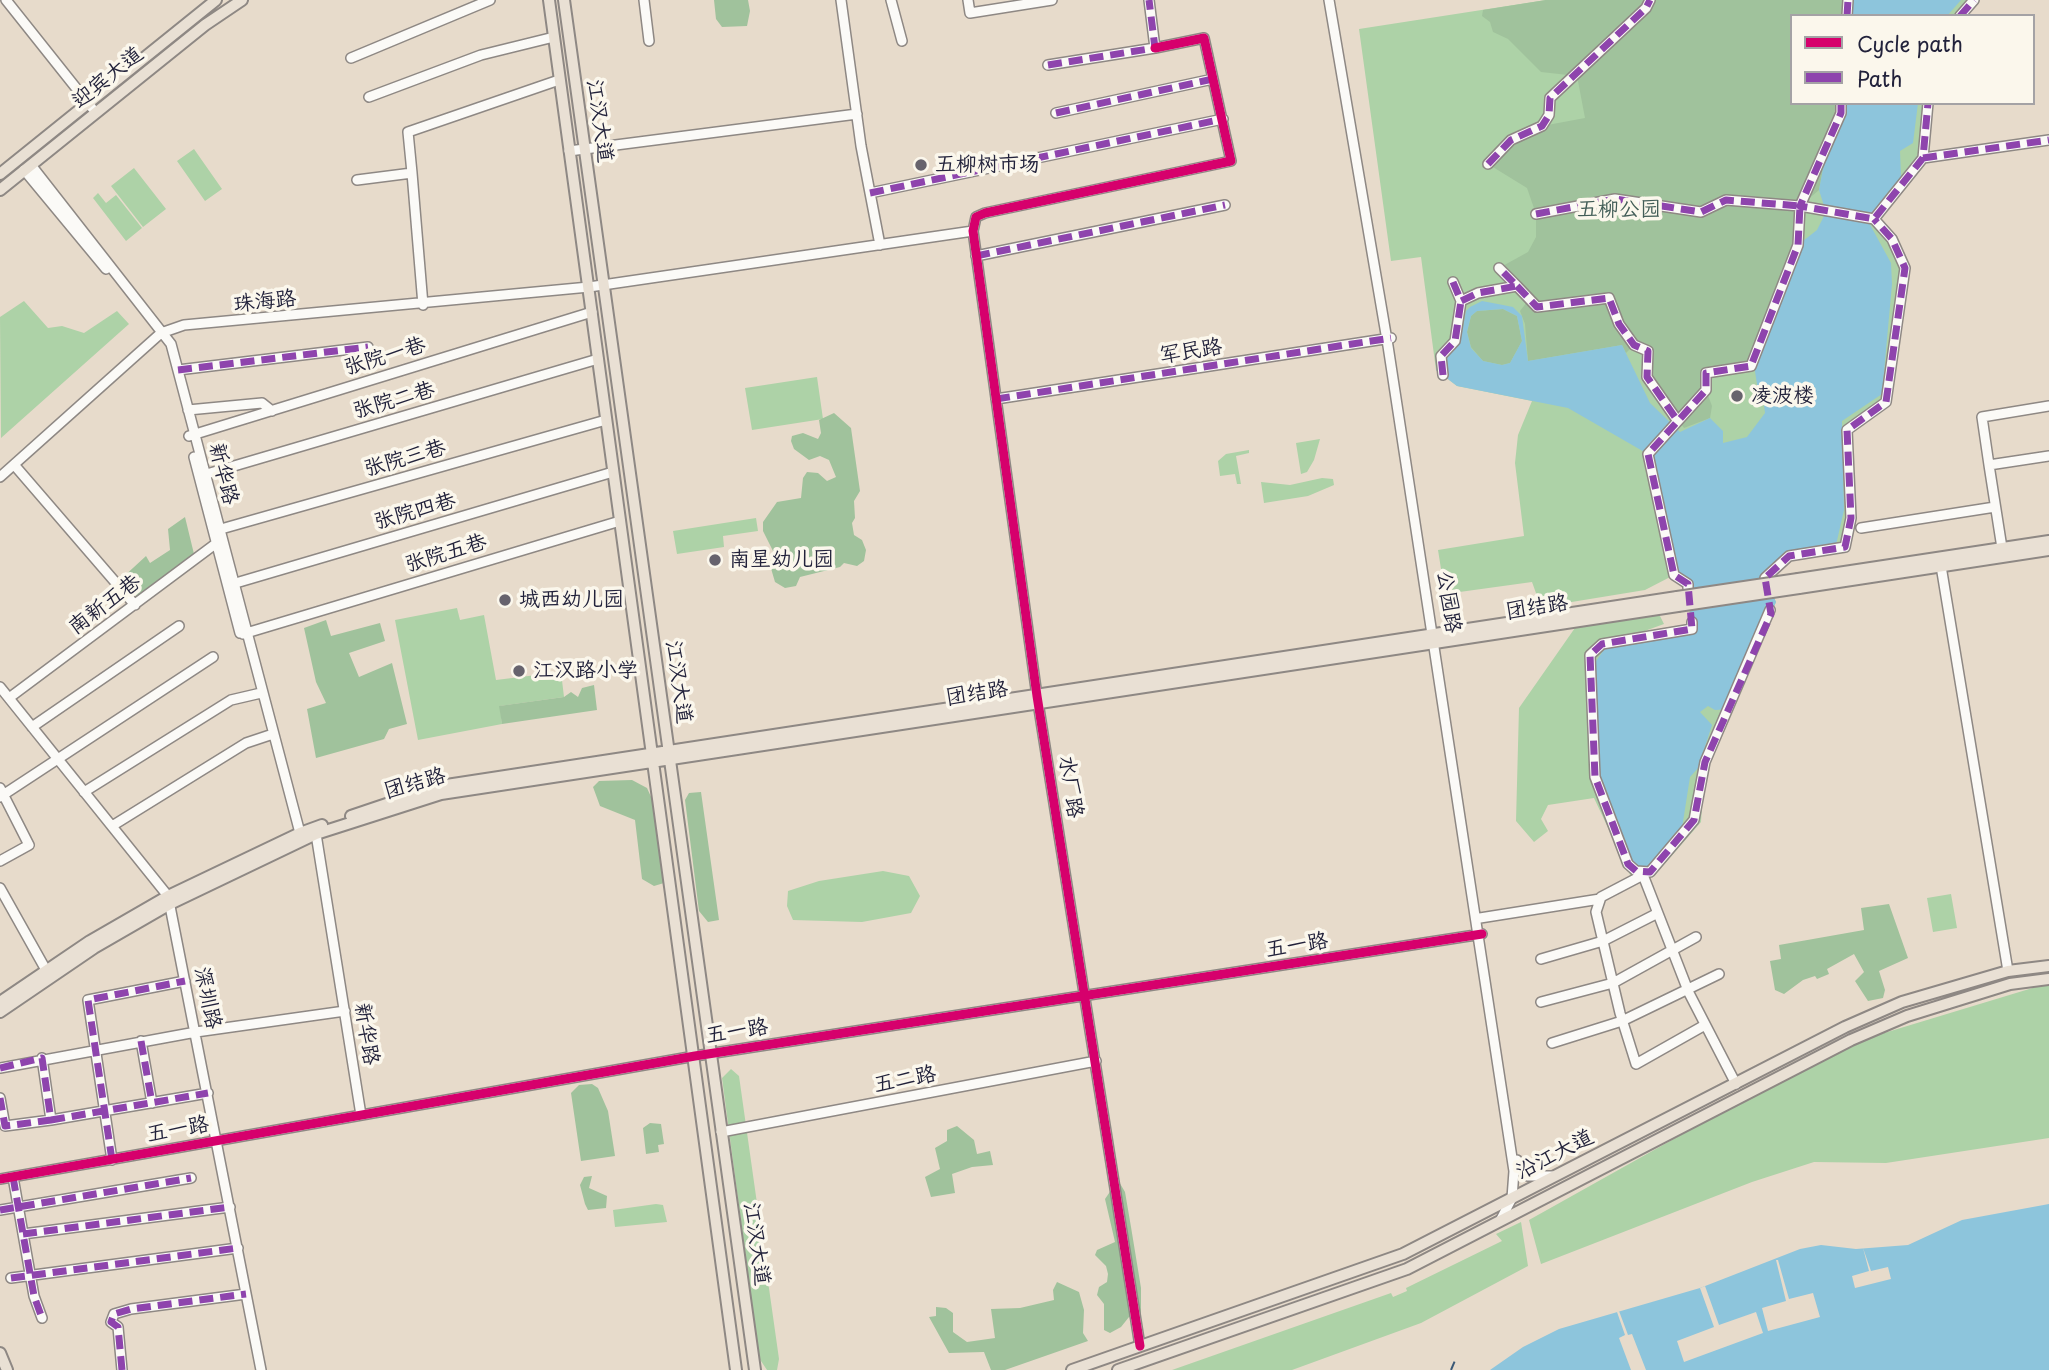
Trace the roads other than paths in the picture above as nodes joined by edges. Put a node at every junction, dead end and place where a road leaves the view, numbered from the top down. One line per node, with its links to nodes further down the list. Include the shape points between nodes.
1 (6, 0): 27 (street)
2 (216, 0): 27 (main road, 迎宾大道)
3 (243, 0): 30 (main road, 迎宾大道, via 215,17)
4 (490, 0): 22 (street)
5 (549, 0): 18 (main road, 江汉大道)
6 (564, 0): 34 (main road, 江汉大道)
7 (644, 0): 20 (street)
8 (841, 0): 32 (street)
9 (891, 0): 19 (street)
10 (968, 0): 11 (street, via 970,13)
11 (1052, 0)
12 (1149, 0): 21 (street)
13 (1329, 0): 65 (street)
14 (1335, 0): 65 (street, 公园路)
15 (1650, 0): 40 (street, via 1550,98 1549,116 1542,126 1511,140)
16 (1974, 0): 17 (street)
17 (1963, 14)
18 (554, 37): 25 (main road, 江汉大道); 26 (street, via 481,55)
19 (902, 40)
20 (649, 41)
21 (1155, 48): 23 (street); 24 (street, via 1204,38)
22 (351, 58)
23 (1048, 65)
24 (1213, 79): 31 (street); 33 (street)
25 (559, 80): 35 (main road, 江汉大道); 44 (street, via 408,132)
26 (369, 97)
27 (88, 102): 30 (street); 45 (main road, 迎宾大道)
28 (1841, 105): 50 (street)
29 (1928, 105): 39 (street)
30 (96, 113): 42 (main road, 迎宾大道)
31 (1056, 113)
32 (857, 114): 37 (street); 48 (street)
33 (1223, 119): 48 (street); 53 (street, via 1231,161 985,213 976,217)
34 (581, 128): 35 (main road, via 572,135); 37 (main road, 江汉大道)
35 (566, 130): 38 (main road, 江汉大道)
36 (2049, 140): 39 (street)
37 (583, 149): 38 (street); 41 (main road, 江汉大道)
38 (569, 151): 43 (main road, 江汉大道)
39 (1923, 158): 52 (street)
40 (1488, 164)
41 (586, 166): 43 (main road, via 580,161); 58 (main road, 江汉大道)
42 (27, 168): 47 (main road, 迎宾大道); 64 (street, 新华路)
43 (572, 168): 60 (main road, 江汉大道)
44 (412, 173): 46 (street); 62 (street)
45 (0, 174)
46 (357, 180)
47 (0, 190)
48 (870, 193): 54 (street)
49 (1226, 205): 55 (street)
50 (1800, 206): 51 (street, via 1726,200 1701,212 1615,200); 52 (street); 75 (street, via 1798,245 1751,366 1706,373 1706,390)
51 (1536, 214)
52 (1873, 219): 91 (street, via 1892,239 1906,268 1886,402 1847,430 1852,518 1845,547 1789,556)
53 (973, 231): 54 (street, 珠海路); 55 (street, 水厂路)
54 (880, 245): 58 (street, 珠海路)
55 (976, 256): 70 (street, 水厂路)
56 (1499, 268): 59 (street)
57 (1453, 282): 61 (street)
58 (603, 284): 60 (street, 珠海路); 108 (main road, 江汉大道)
59 (1517, 286): 61 (street); 75 (street, via 1537,307 1609,298 1634,345 1648,351 1647,377)
60 (589, 288): 62 (street, 珠海路); 63 (main road, 江汉大道)
61 (1461, 301): 69 (street, via 1455,341 1441,356)
62 (423, 303): 64 (street, 珠海路, via 184,325)
63 (592, 313): 67 (main road, 江汉大道); 73 (street, 张院一巷); 76 (street, 张院一巷)
64 (163, 335): 68 (street, 新华路, via 171,344); 76 (street, 新华路); 79 (street, 珠海路); 82 (street, 珠海路)
65 (1389, 338): 70 (street, 军民路); 100 (street, 公园路)
66 (368, 347): 68 (street)
67 (598, 361): 74 (main road, 江汉大道); 81 (street, 张院二巷)
68 (178, 370): 72 (street, 新华路)
69 (1443, 375)
70 (996, 399): 105 (street, 水厂路)
71 (2049, 406): 78 (street, via 1982,417)
72 (188, 410): 73 (street, via 262,403); 76 (street, 新华路)
73 (272, 411): 76 (street, 张院一巷)
74 (606, 420): 80 (main road, 江汉大道); 86 (street, 张院三巷)
75 (1677, 420): 94 (street, via 1648,454 1674,575)
76 (192, 437): 81 (street, 新华路)
77 (2049, 456): 78 (street)
78 (1989, 465): 83 (street)
79 (16, 467): 82 (street, 珠海路); 95 (street)
80 (613, 472): 84 (main road, 江汉大道); 93 (street, 张院四巷)
81 (202, 476): 86 (street, 新华路)
82 (0, 479)
83 (1995, 507): 85 (street); 88 (street)
84 (620, 521): 99 (street, 张院五巷); 109 (main road, 江汉大道)
85 (1861, 528)
86 (217, 536): 93 (street, 新华路); 95 (street, 南新五巷)
87 (2049, 541): 88 (main road, 团结路)
88 (2001, 548): 92 (main road, 团结路)
89 (2049, 550): 90 (main road, 团结路)
90 (1941, 566): 92 (main road, 团结路); 129 (street)
91 (1765, 578)
92 (1799, 583): 100 (main road, 团结路, bridge)
93 (230, 585): 99 (street, 新华路)
94 (1688, 588)
95 (135, 605): 104 (street, 南新五巷)
96 (1770, 610): 97 (street, via 1705,762 1694,820 1650,872 1636,871 1628,864 1595,777 1590,654 1602,643 1692,629)
97 (1692, 622)
98 (179, 626): 106 (street)
99 (243, 634): 103 (street, 新华路)
100 (1434, 639): 105 (main road, 团结路); 121 (street, 公园路); 122 (street)
101 (213, 657): 110 (street)
102 (0, 687): 104 (street, 深圳路)
103 (259, 693): 107 (street, 新华路); 111 (street, via 231,700)
104 (9, 698): 106 (street, 深圳路)
105 (1038, 700): 108 (main road, 团结路); 135 (street, 水厂路)
106 (32, 727): 110 (street, 深圳路)
107 (270, 735): 113 (street, via 246,743); 114 (street, 新华路)
108 (668, 756): 109 (main road, 团结路); 146 (main road, 江汉大道)
109 (653, 758): 114 (main road, 团结路, via 440,786); 115 (main road, 团结路, via 441,794); 147 (main road, 江汉大道)
110 (58, 759): 111 (street, 深圳路); 112 (street)
111 (84, 792): 113 (street, 深圳路)
112 (1, 793): 116 (street, via 29,845)
113 (112, 826): 119 (street, 深圳路)
114 (297, 834): 119 (main road, 团结路)
115 (316, 834): 119 (main road, 团结路); 139 (street, 新华路)
116 (0, 861)
117 (0, 888): 128 (street)
118 (1600, 899): 120 (street, via 1643,875); 121 (street); 124 (street, via 1596,912)
119 (169, 900): 128 (main road, 团结路); 132 (street, 深圳路); 138 (main road, 团结路)
120 (1656, 914): 124 (street); 125 (street)
121 (1480, 918): 122 (street, 公园路)
122 (1480, 934): 135 (street, 五一路); 161 (street, 公园路, via 1517,1163 1528,1176); 165 (street, via 1514,1171)
123 (1696, 937): 125 (street)
124 (1603, 941): 126 (street); 133 (street)
125 (1671, 950): 133 (street); 134 (street)
126 (1541, 959)
127 (2049, 966): 129 (main road, 沿江大道)
128 (46, 970): 136 (main road, 团结路)
129 (2008, 971): 151 (main road, 沿江大道, via 1902,1002)
130 (1719, 974): 134 (street)
131 (2049, 979): 169 (main road, 沿江大道, via 2010,984 1907,1016 1851,1040)
132 (186, 981): 142 (street, 深圳路); 145 (street, via 88,1000)
133 (1613, 983): 137 (street); 140 (street)
134 (1688, 990): 140 (street); 141 (street)
135 (1086, 998): 146 (street, 五一路); 149 (street, 水厂路)
136 (0, 1002)
137 (1541, 1002)
138 (0, 1012)
139 (345, 1012): 142 (street); 156 (street, 新华路)
140 (1622, 1021): 141 (street, via 1636,1064); 144 (street)
141 (1705, 1025): 151 (street)
142 (196, 1032): 143 (street); 152 (street, 深圳路)
143 (141, 1041): 145 (street); 154 (street)
144 (1552, 1043)
145 (96, 1049): 148 (street); 155 (street)
146 (709, 1054): 147 (street, 五一路); 158 (main road, 江汉大道)
147 (695, 1056): 156 (street, 五一路); 181 (main road, 江汉大道)
148 (42, 1058): 150 (street); 157 (street)
149 (1096, 1061): 158 (street, 五二路); 176 (street, 水厂路)
150 (0, 1068)
151 (1736, 1084): 161 (main road, 沿江大道)
152 (208, 1093): 154 (street); 159 (street, 深圳路)
153 (0, 1098): 157 (street, via 5,1126)
154 (152, 1102): 155 (street)
155 (104, 1111): 157 (street); 160 (street)
156 (361, 1115): 159 (street, 五一路)
157 (51, 1120)
158 (721, 1132): 182 (main road, 江汉大道)
159 (218, 1141): 160 (street, 五一路); 167 (street, 深圳路)
160 (112, 1160): 162 (street, 五一路)
161 (1558, 1175): 165 (main road, 沿江大道)
162 (13, 1177): 164 (street, 五一路); 166 (street)
163 (191, 1178): 166 (street)
164 (0, 1180)
165 (1512, 1198): 169 (street); 176 (main road, 沿江大道, via 1403,1254)
166 (19, 1207): 168 (street); 170 (street)
167 (230, 1207): 170 (street); 171 (street, 深圳路)
168 (0, 1210)
169 (1499, 1222): 184 (main road, 沿江大道, via 1406,1269)
170 (23, 1234): 172 (street)
171 (238, 1248): 172 (street); 174 (street, 深圳路)
172 (31, 1275): 173 (street); 175 (street)
173 (11, 1278)
174 (246, 1294): 179 (street, via 114,1314 111,1322 118,1327); 180 (street, 深圳路)
175 (42, 1318)
176 (1140, 1346): 183 (main road, 沿江大道)
177 (0, 1353): 178 (main road)
178 (7, 1370)
179 (122, 1370)
180 (261, 1370)
181 (736, 1370)
182 (755, 1370)
183 (1072, 1370)
184 (1118, 1370)

